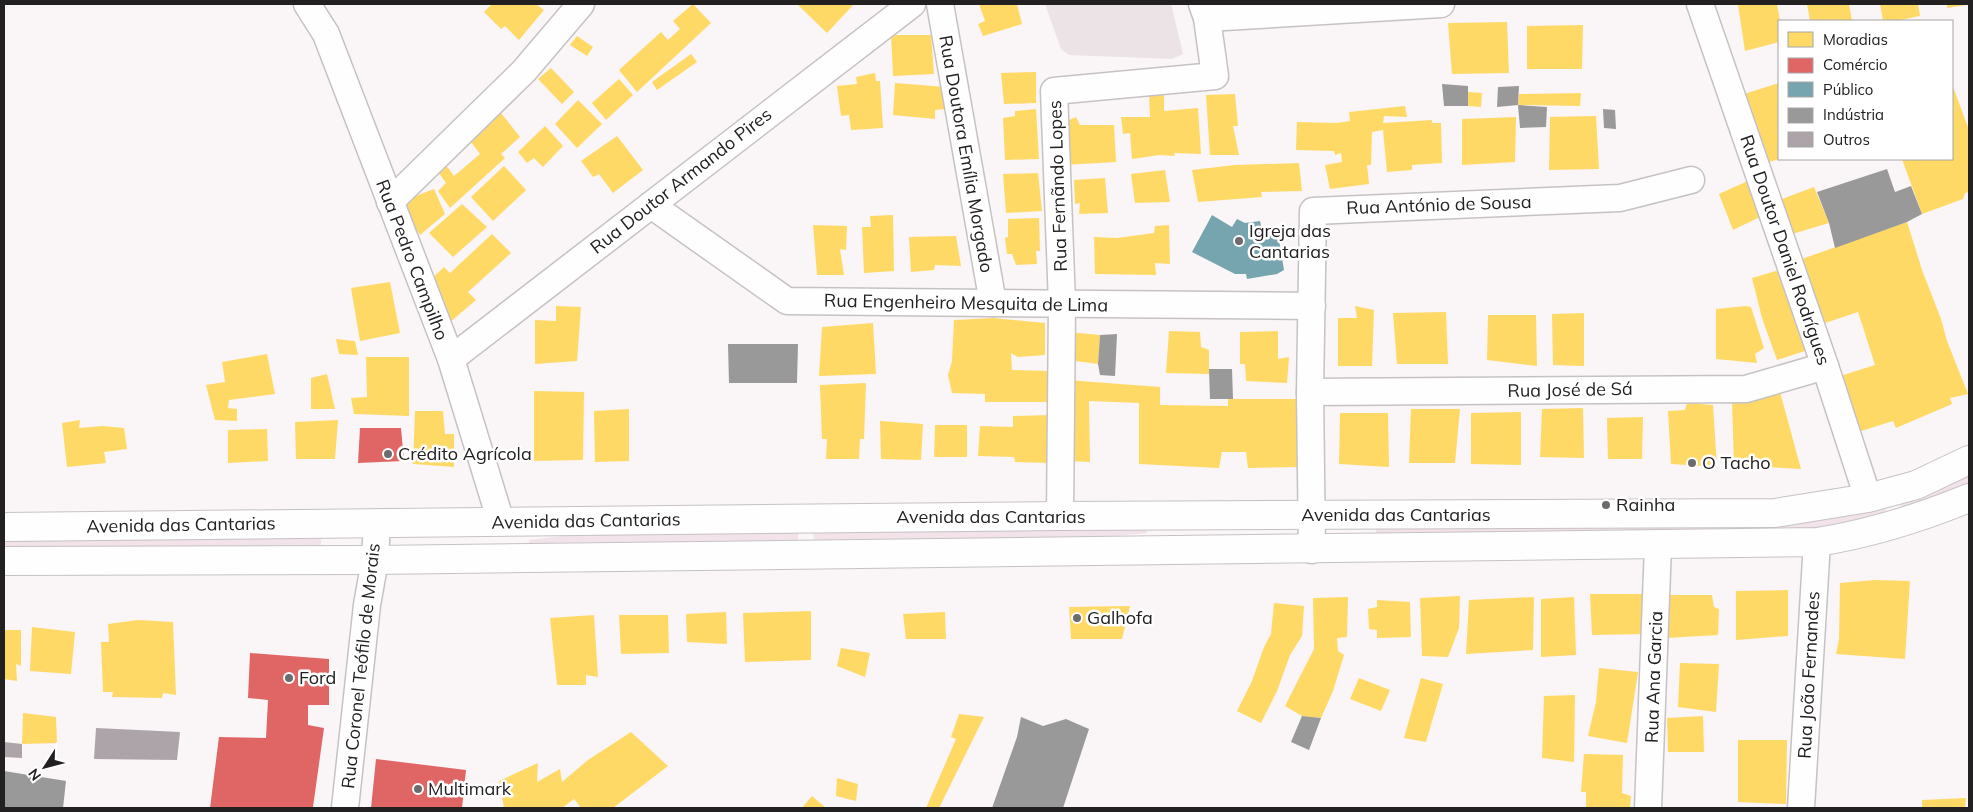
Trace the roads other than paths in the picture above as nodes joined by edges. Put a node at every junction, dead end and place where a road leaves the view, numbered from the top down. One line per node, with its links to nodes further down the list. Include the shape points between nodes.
1 (307, 4): 9 (street, Rua Pedro Campilho, via 326,34)
2 (581, 4): 9 (street, via 524,71)
3 (912, 4): 10 (street, Rua Doutor Armando Pires)
4 (940, 4): 11 (street, Rua Doutora Emília Morgado)
5 (1441, 4): 7 (street)
6 (1700, 4): 15 (street, Rua Doutor Daniel Rodrígues)
7 (1204, 11): 12 (street, Rua Fernãndo Lopes, via 1215,76 1054,91)
8 (1691, 180): 13 (street, Rua António de Sousa, via 1620,198 1313,211)
9 (390, 202): 14 (street, Rua Pedro Campilho)
10 (651, 204): 11 (street, Rua Engenheiro Mesquita de Lima, via 787,302); 14 (street, Rua Doutor Armando Pires)
11 (993, 303): 12 (street, Rua Engenheiro Mesquita de Lima)
12 (1062, 304): 13 (street, Rua Engenheiro Mesquita de Lima); 21 (street, Rua Fernãndo Lopes)
13 (1312, 306): 16 (street, Rua António de Sousa)
14 (451, 359): 23 (street, Rua Pedro Campilho)
15 (1826, 366): 16 (street, Rua José de Sá, via 1746,389); 18 (street, Rua Doutor Daniel Rodrígues)
16 (1310, 392): 20 (street, Rua António de Sousa)
17 (1969, 460): 18 (main road, Avenida das Cantarias, via 1916,485)
18 (1868, 498): 20 (main road, Avenida das Cantarias, via 1775,513)
19 (1969, 498): 26 (main road, Avenida das Cantarias, via 1932,513 1853,536)
20 (1313, 515): 21 (main road, Avenida das Cantarias); 28 (street, Rua António de Sousa)
21 (1060, 516): 22 (main road, Avenida das Cantarias)
22 (563, 521): 23 (main road, Avenida das Cantarias); 29 (main road, via 512,537 397,542)
23 (501, 522): 24 (main road, Avenida das Cantarias)
24 (377, 523): 25 (main road, Avenida das Cantarias); 29 (street, Rua Coronel Teófilo de Morais)
25 (4, 527)
26 (1817, 542): 27 (main road, Avenida das Cantarias); 33 (street, Rua João Fernandes)
27 (1658, 545): 28 (main road, Avenida das Cantarias); 32 (street, Rua Ana Garcia)
28 (1312, 550): 29 (main road, Avenida das Cantarias)
29 (374, 560): 30 (main road, Avenida das Cantarias); 31 (street, Rua Coronel Teófilo de Morais)
30 (4, 561)
31 (345, 808)
32 (1648, 808)
33 (1801, 808)

